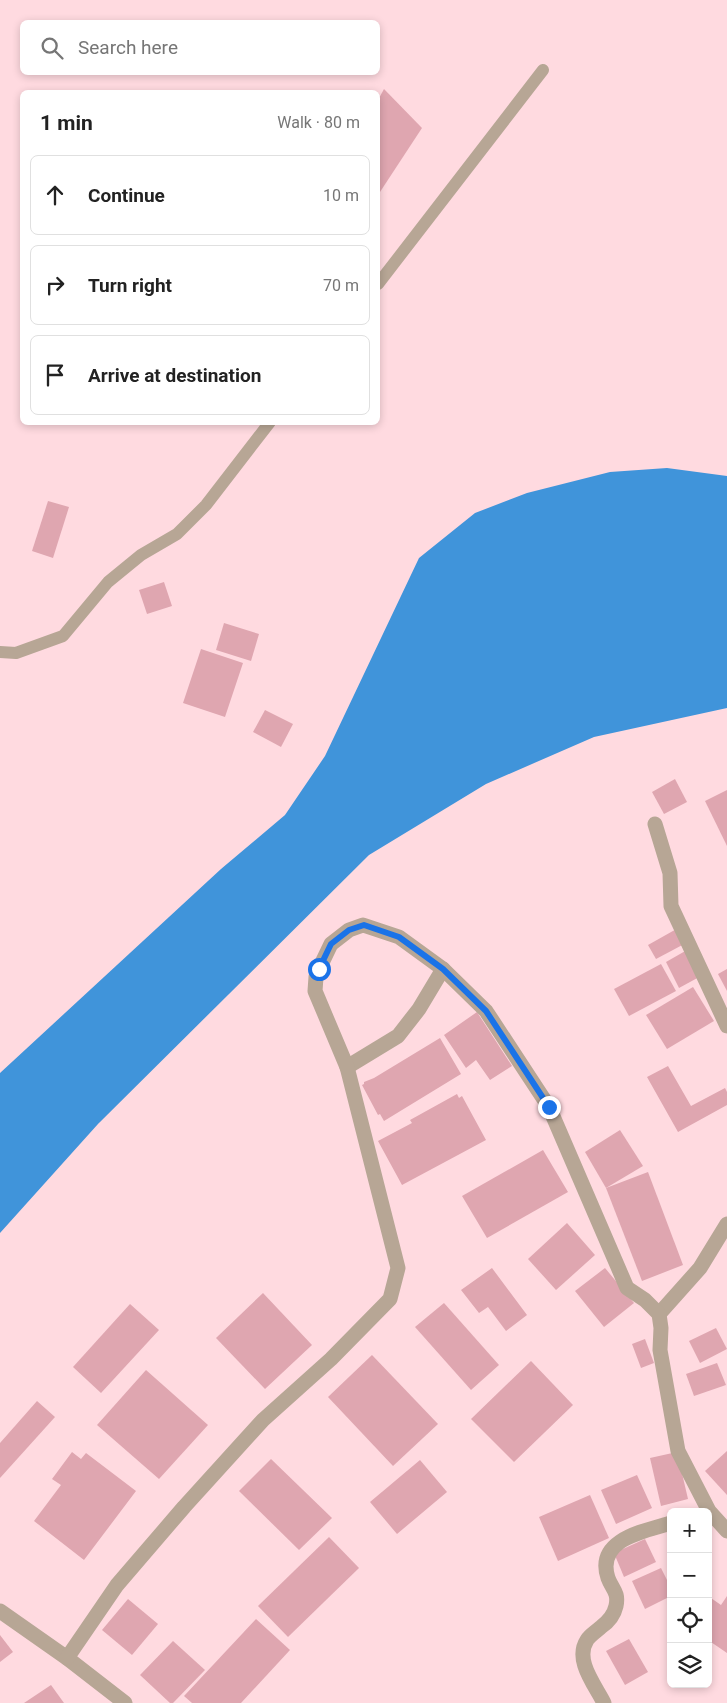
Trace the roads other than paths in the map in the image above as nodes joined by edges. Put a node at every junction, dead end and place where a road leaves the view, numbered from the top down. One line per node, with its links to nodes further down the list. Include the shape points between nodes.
1 (543, 70): 2 (lane)
2 (380, 281)
3 (268, 425): 4 (lane, via 206,505 177,534 142,555 108,582 62,636 16,653)
4 (0, 652)
5 (655, 824): 7 (street, via 670,873 672,906)
6 (443, 969): 8 (street, via 398,1036); 8 (street, via 399,937 364,925 349,930 331,944 316,977 316,991); 10 (street, via 486,1011 549,1107 627,1288)
7 (727, 1026)
8 (347, 1067): 18 (street, via 398,1268 390,1300 263,1420 184,1507 118,1585)
9 (727, 1224): 10 (street, via 700,1268)
10 (660, 1314): 11 (street, via 660,1350 678,1451)
11 (706, 1508)
12 (712, 1511): 13 (street)
13 (727, 1511)
14 (712, 1515): 16 (street)
15 (667, 1524): 20 (street, via 627,1537 614,1546 606,1560 608,1578 617,1594 616,1607 609,1620 587,1639 582,1651 584,1665)
16 (727, 1531)
17 (0, 1611): 18 (street)
18 (67, 1658): 19 (street)
19 (125, 1703)
20 (604, 1703)

